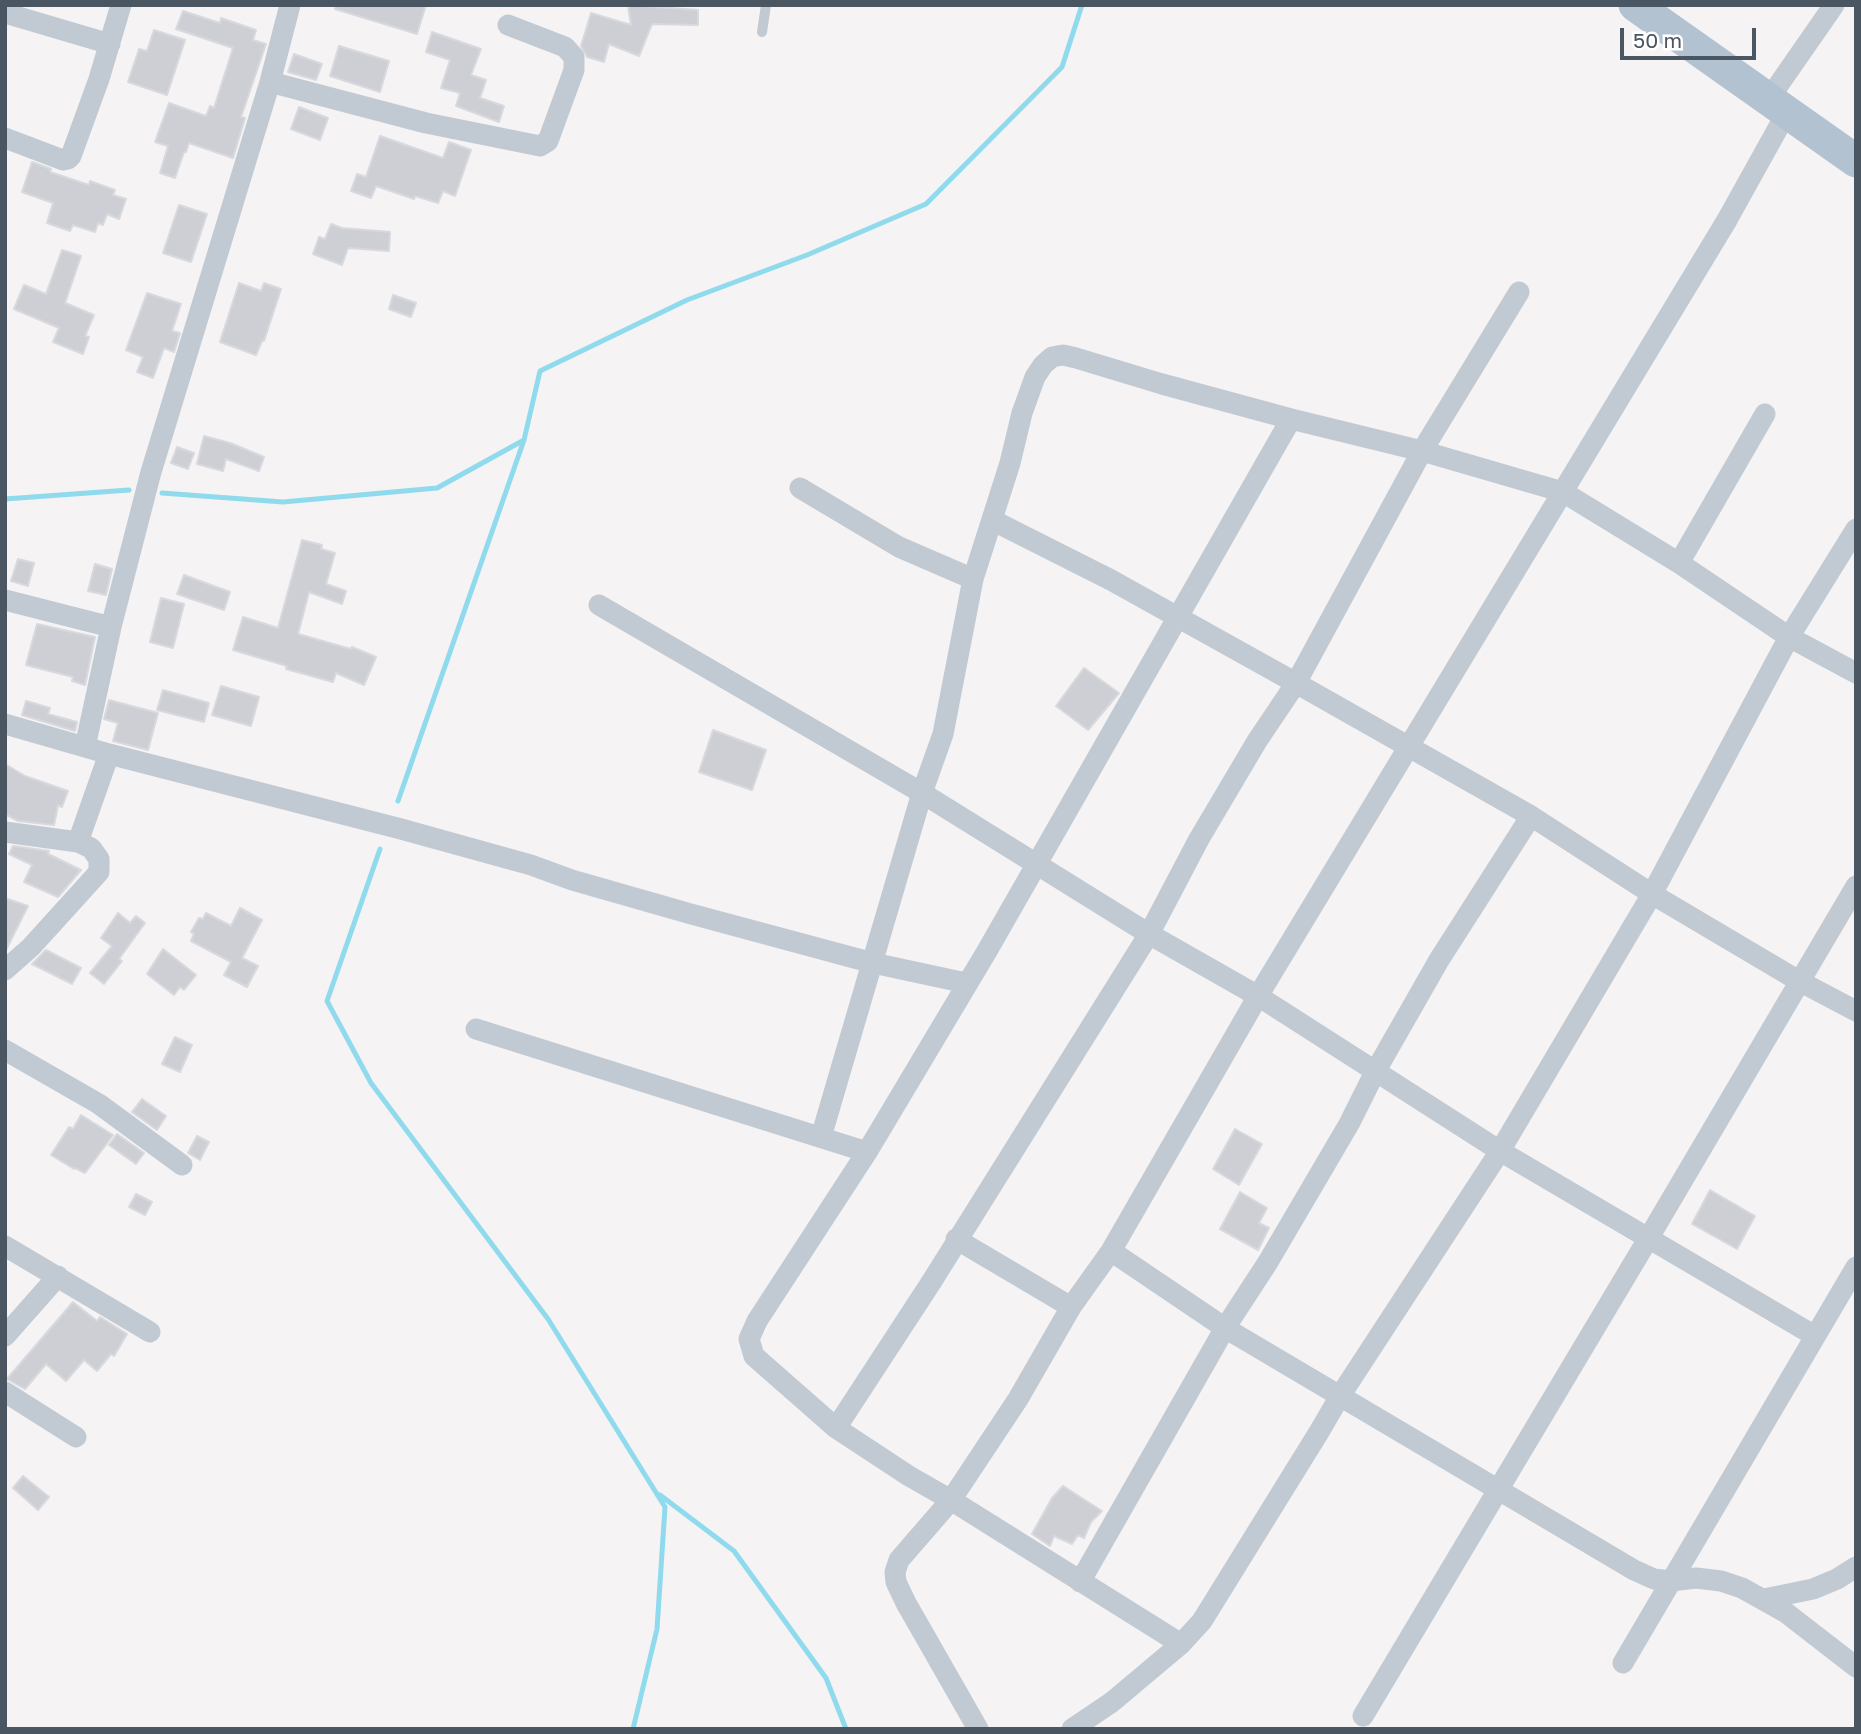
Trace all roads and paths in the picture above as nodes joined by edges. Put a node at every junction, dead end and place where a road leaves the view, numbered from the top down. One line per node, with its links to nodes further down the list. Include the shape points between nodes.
1 (121, 5): 9 (street)
2 (290, 5): 10 (street)
3 (766, 5): 8 (lane)
4 (1635, 5): 11 (main road)
5 (1833, 5): 11 (street)
6 (5, 13): 9 (street)
7 (508, 25): 10 (street, via 565,47 574,57 574,69 548,141 540,146 426,124)
8 (762, 32)
9 (110, 44): 12 (street, via 68,159)
10 (270, 82): 27 (street, via 151,471)
11 (1777, 106): 13 (main road); 19 (street, via 1727,220)
12 (5, 138)
13 (1856, 161)
14 (1519, 292): 17 (street)
15 (1766, 414): 22 (street)
16 (1291, 419): 17 (street); 20 (street, via 1076,358 1052,357 1035,377); 26 (street)
17 (1422, 451): 19 (street); 30 (street)
18 (800, 488): 23 (street, via 899,547)
19 (1563, 492): 22 (street); 33 (street)
20 (992, 520): 23 (street); 26 (street)
21 (1856, 529): 28 (street)
22 (1679, 563): 28 (street)
23 (973, 579): 35 (street, via 943,734)
24 (5, 600): 27 (street)
25 (599, 605): 35 (street)
26 (1177, 618): 30 (street); 39 (street)
27 (111, 626): 32 (street)
28 (1789, 637): 29 (street); 41 (street)
29 (1856, 673)
30 (1296, 683): 33 (street); 42 (street, via 1199,839)
31 (5, 724): 32 (street)
32 (85, 747): 34 (street)
33 (1408, 748): 36 (street); 47 (street)
34 (109, 754): 38 (street); 43 (street, via 414,832)
35 (922, 793): 39 (street); 43 (street)
36 (1531, 816): 41 (street); 51 (street, via 1439,960)
37 (5, 832): 38 (street)
38 (78, 842): 44 (street, via 91,848 99,859 99,872 32,947)
39 (1036, 864): 42 (street); 46 (street)
40 (1856, 886): 45 (street)
41 (1653, 894): 45 (street); 53 (street)
42 (1149, 934): 47 (street); 56 (street)
43 (873, 963): 46 (street); 52 (street)
44 (5, 970)
45 (1799, 981): 48 (street); 57 (street)
46 (966, 983): 54 (street)
47 (1258, 996): 51 (street); 59 (street)
48 (1856, 1011)
49 (476, 1029): 52 (street)
50 (5, 1050): 55 (street, via 99,1104)
51 (1375, 1072): 53 (street); 63 (street, via 1336,1147)
52 (821, 1137): 54 (street)
53 (1500, 1151): 57 (street); 68 (street)
54 (867, 1152): 69 (street, via 749,1339 754,1356)
55 (181, 1165)
56 (956, 1239): 62 (street); 69 (street)
57 (1648, 1239): 66 (street); 71 (street)
58 (5, 1246): 61 (street)
59 (1111, 1251): 62 (street); 63 (street)
60 (1856, 1267): 66 (street)
61 (58, 1276): 64 (street); 65 (street)
62 (1071, 1307): 72 (street, via 1018,1399)
63 (1225, 1328): 68 (street); 75 (street)
64 (150, 1332)
65 (5, 1336)
66 (1815, 1336): 74 (street)
67 (5, 1392): 70 (street)
68 (1340, 1396): 71 (street); 77 (street, via 1202,1621)
69 (836, 1428): 72 (street)
70 (76, 1437)
71 (1496, 1490): 74 (street, via 1634,1570); 80 (street)
72 (951, 1500): 75 (street); 81 (street, via 899,1560 896,1582)
73 (1856, 1567): 76 (street, via 1813,1589)
74 (1671, 1581): 76 (street, via 1721,1581); 78 (street)
75 (1080, 1582): 77 (street)
76 (1764, 1599): 79 (street)
77 (1181, 1644): 82 (street)
78 (1623, 1663)
79 (1856, 1668)
80 (1363, 1716)
81 (978, 1729)
82 (1072, 1729)

